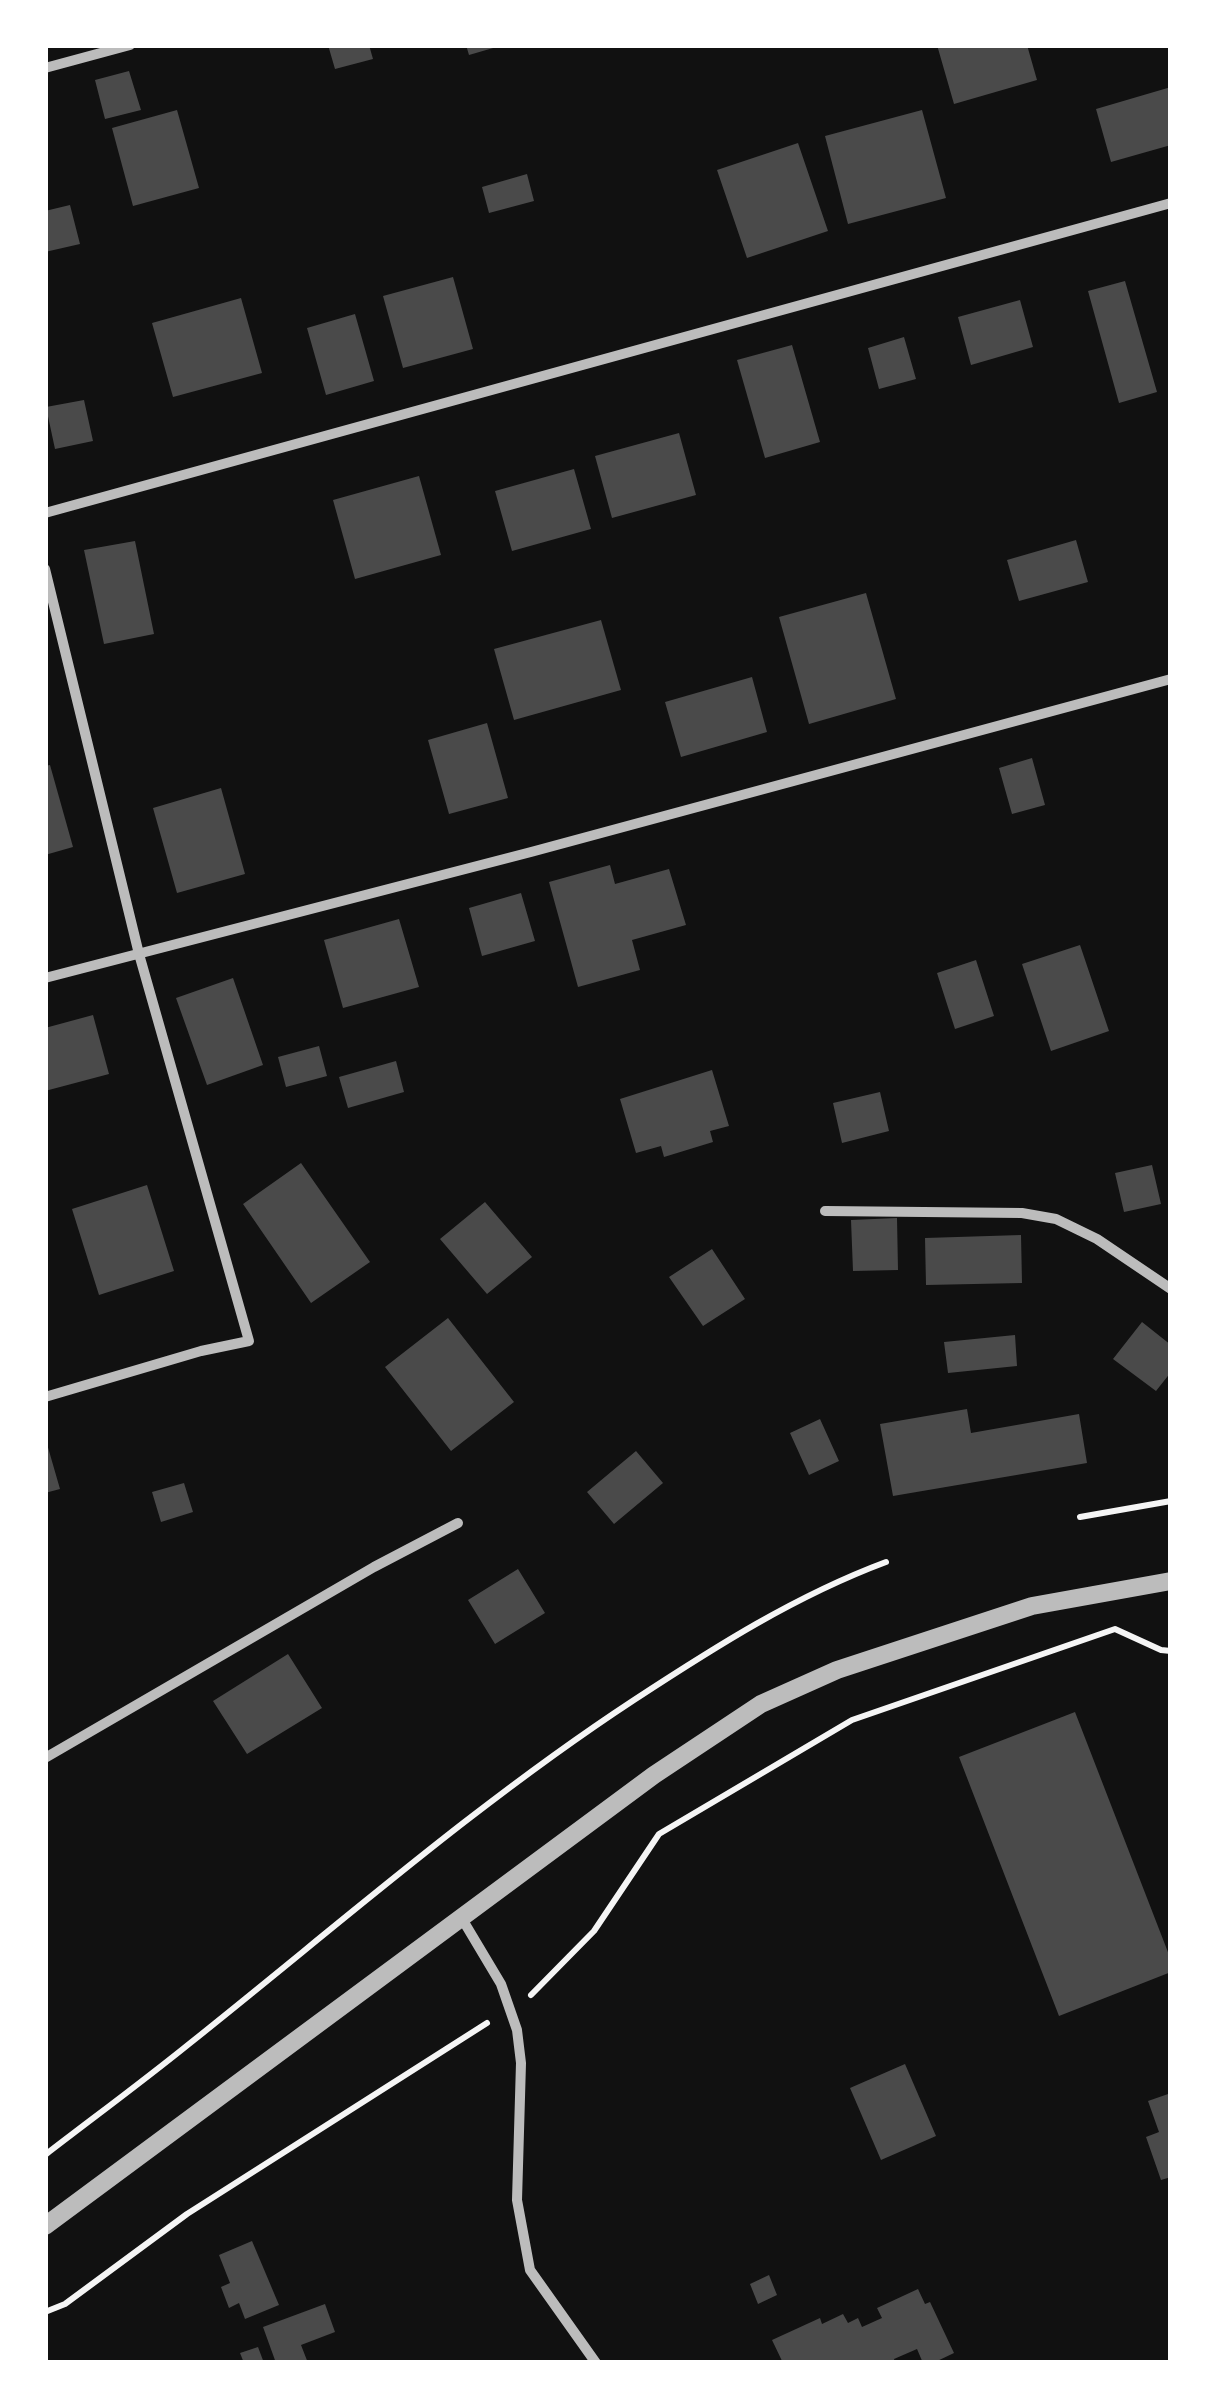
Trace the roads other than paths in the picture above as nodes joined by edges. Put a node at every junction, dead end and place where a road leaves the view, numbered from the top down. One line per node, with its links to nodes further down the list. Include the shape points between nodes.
1 (130, 45): 2 (street)
2 (45, 68)
3 (1171, 202): 4 (street)
4 (45, 513)
5 (45, 570): 7 (street)
6 (1171, 680): 7 (street)
7 (139, 954): 8 (street); 11 (street, via 249,1341)
8 (45, 978)
9 (825, 1211): 10 (street, via 1056,1219)
10 (1171, 1289)
11 (45, 1397)
12 (458, 1523): 14 (street)
13 (1171, 1581): 15 (street, via 1032,1606 837,1670 761,1704)
14 (45, 1758)
15 (460, 1917): 16 (street); 17 (street, via 501,1984 522,2063 517,2200 530,2270)
16 (45, 2226)
17 (596, 2363)

